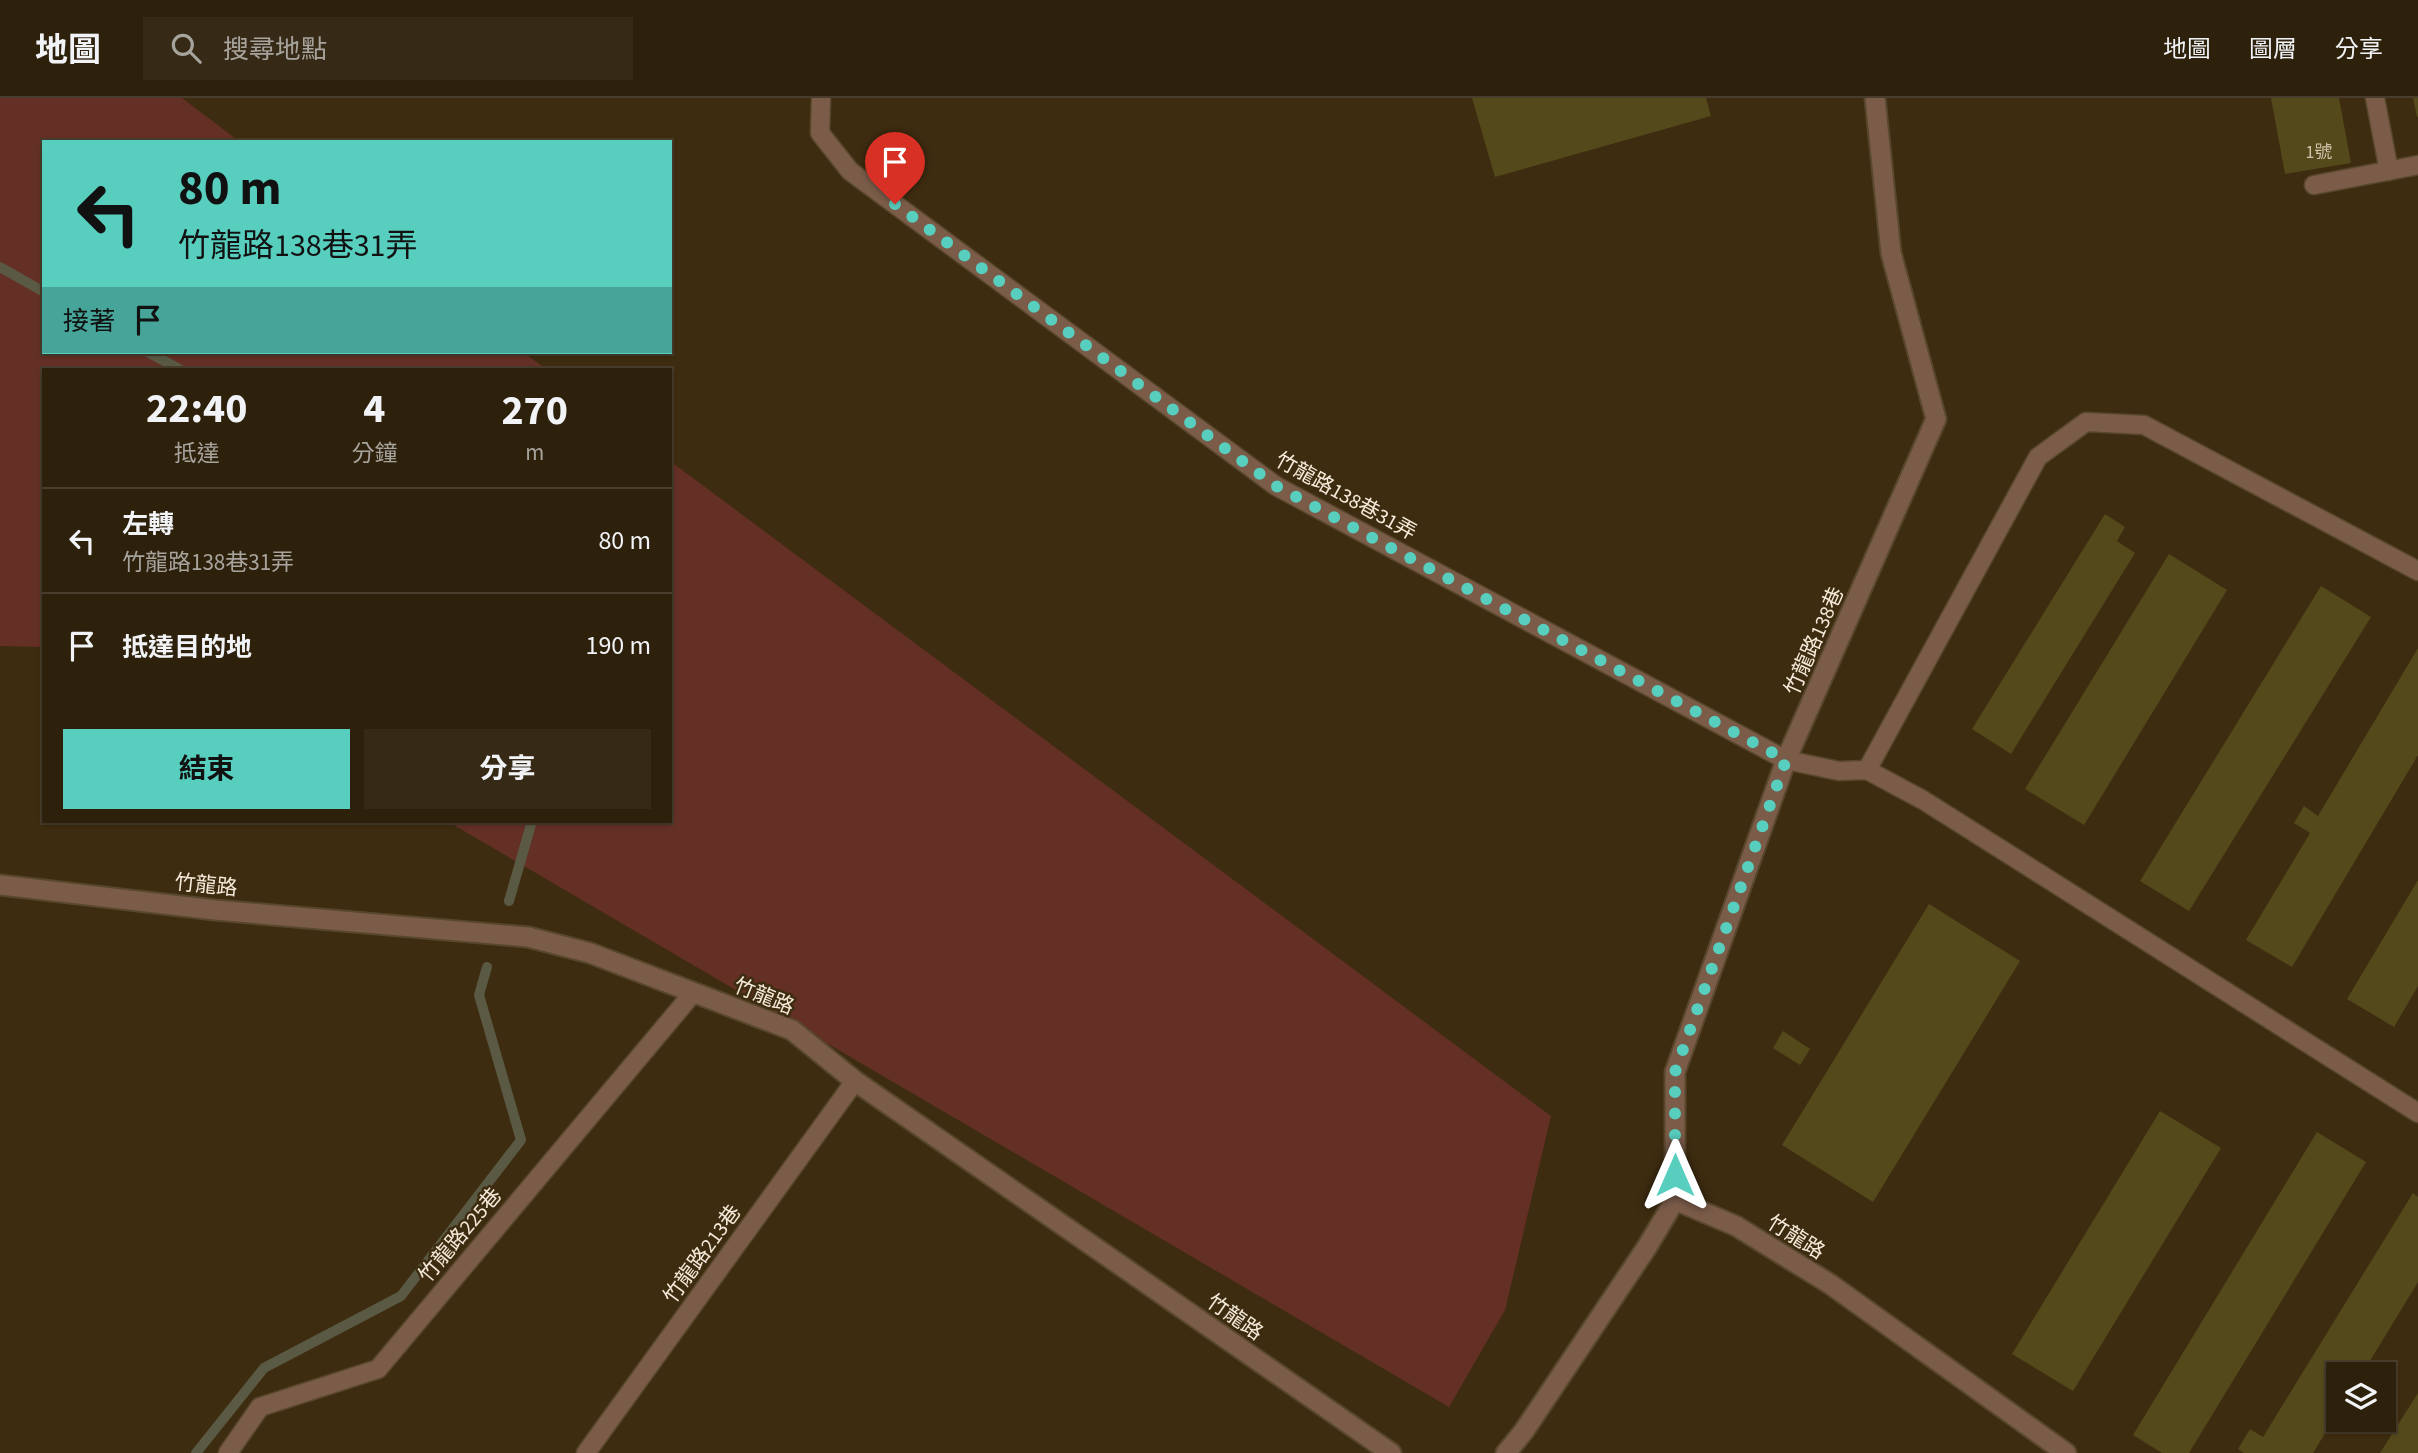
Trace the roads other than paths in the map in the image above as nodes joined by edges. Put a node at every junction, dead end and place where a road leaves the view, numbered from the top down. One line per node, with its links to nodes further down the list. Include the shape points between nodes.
1 (821, 98): 8 (lane, 竹龍路138巷31弄, via 820,133 850,171 1276,486)
2 (1875, 98): 8 (street, 竹龍路138巷, via 1891,253 1936,419)
3 (2375, 98): 5 (lane)
4 (2418, 165): 5 (lane)
5 (2389, 171): 6 (lane)
6 (2314, 185)
7 (2418, 571): 9 (lane, via 2144,425 2086,422 2038,457)
8 (1786, 760): 9 (lane, 竹龍路138巷31弄, via 1839,771); 14 (street, 竹龍路138巷, via 1675,1072)
9 (1867, 770): 13 (lane, via 1923,800)
10 (0, 885): 11 (street, 竹龍路, via 528,937 590,953)
11 (693, 993): 12 (street, 竹龍路, via 792,1030); 15 (lane, 竹龍路225巷, via 377,1369 260,1407)
12 (855, 1081): 16 (lane, 竹龍路213巷); 17 (street, 竹龍路)
13 (2418, 1113)
14 (1675, 1200): 18 (street); 19 (street, 竹龍路, via 1737,1226 1830,1284)
15 (228, 1453)
16 (586, 1453)
17 (1391, 1453)
18 (1506, 1453)
19 (2066, 1453)

